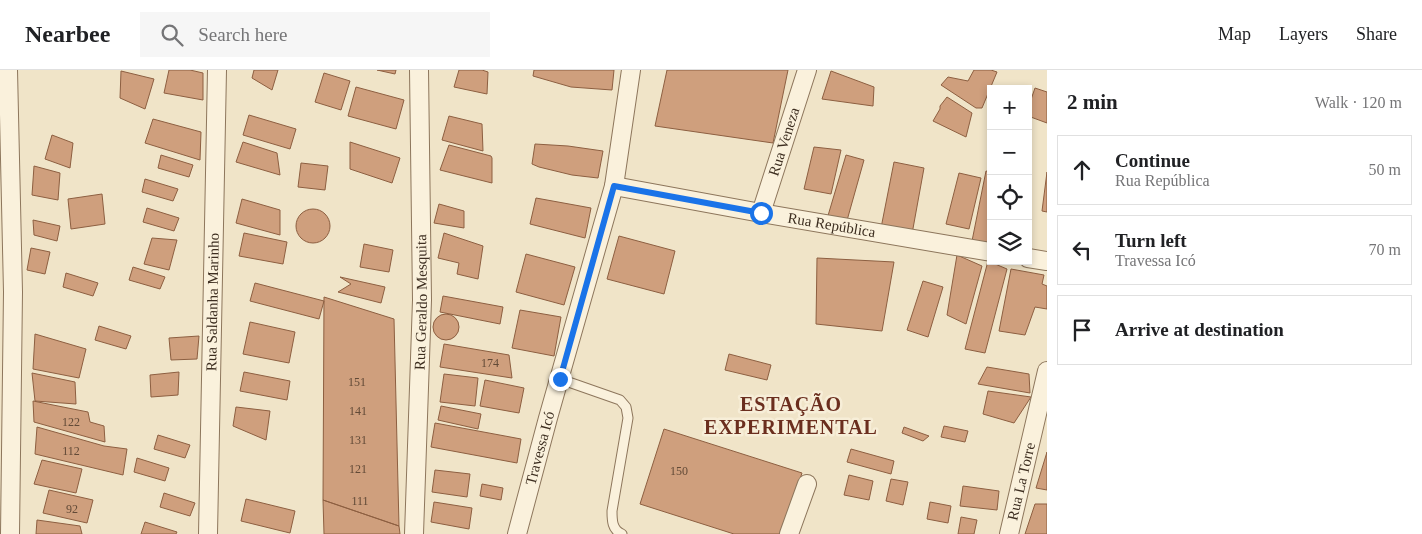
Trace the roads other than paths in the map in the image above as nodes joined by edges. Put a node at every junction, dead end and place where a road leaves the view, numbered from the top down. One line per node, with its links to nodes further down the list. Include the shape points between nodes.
1 (8, 70): 6 (street)
2 (217, 70): 17 (street, Rua Saldanha Marinho)
3 (419, 70): 18 (street, Rua Geraldo Mesquita, via 422,300)
4 (631, 70): 7 (street, Travessa Icó)
5 (807, 70): 8 (street, Rua Veneza)
6 (5, 164): 12 (street)
7 (614, 186): 8 (street, Rua República); 14 (street, Travessa Icó)
8 (761, 213): 9 (street, Rua República)
9 (987, 251)
10 (1032, 259): 11 (street)
11 (1047, 261)
12 (6, 290): 16 (street)
13 (1047, 371): 22 (street, Rua La Torre)
14 (560, 379): 19 (street, Travessa Icó); 20 (lane, via 620,400 626,407 628,418 612,511 612,522 617,532)
15 (807, 484): 21 (street)
16 (10, 534)
17 (208, 534)
18 (414, 534)
19 (517, 534)
20 (622, 534)
21 (789, 534)
22 (1009, 534)

